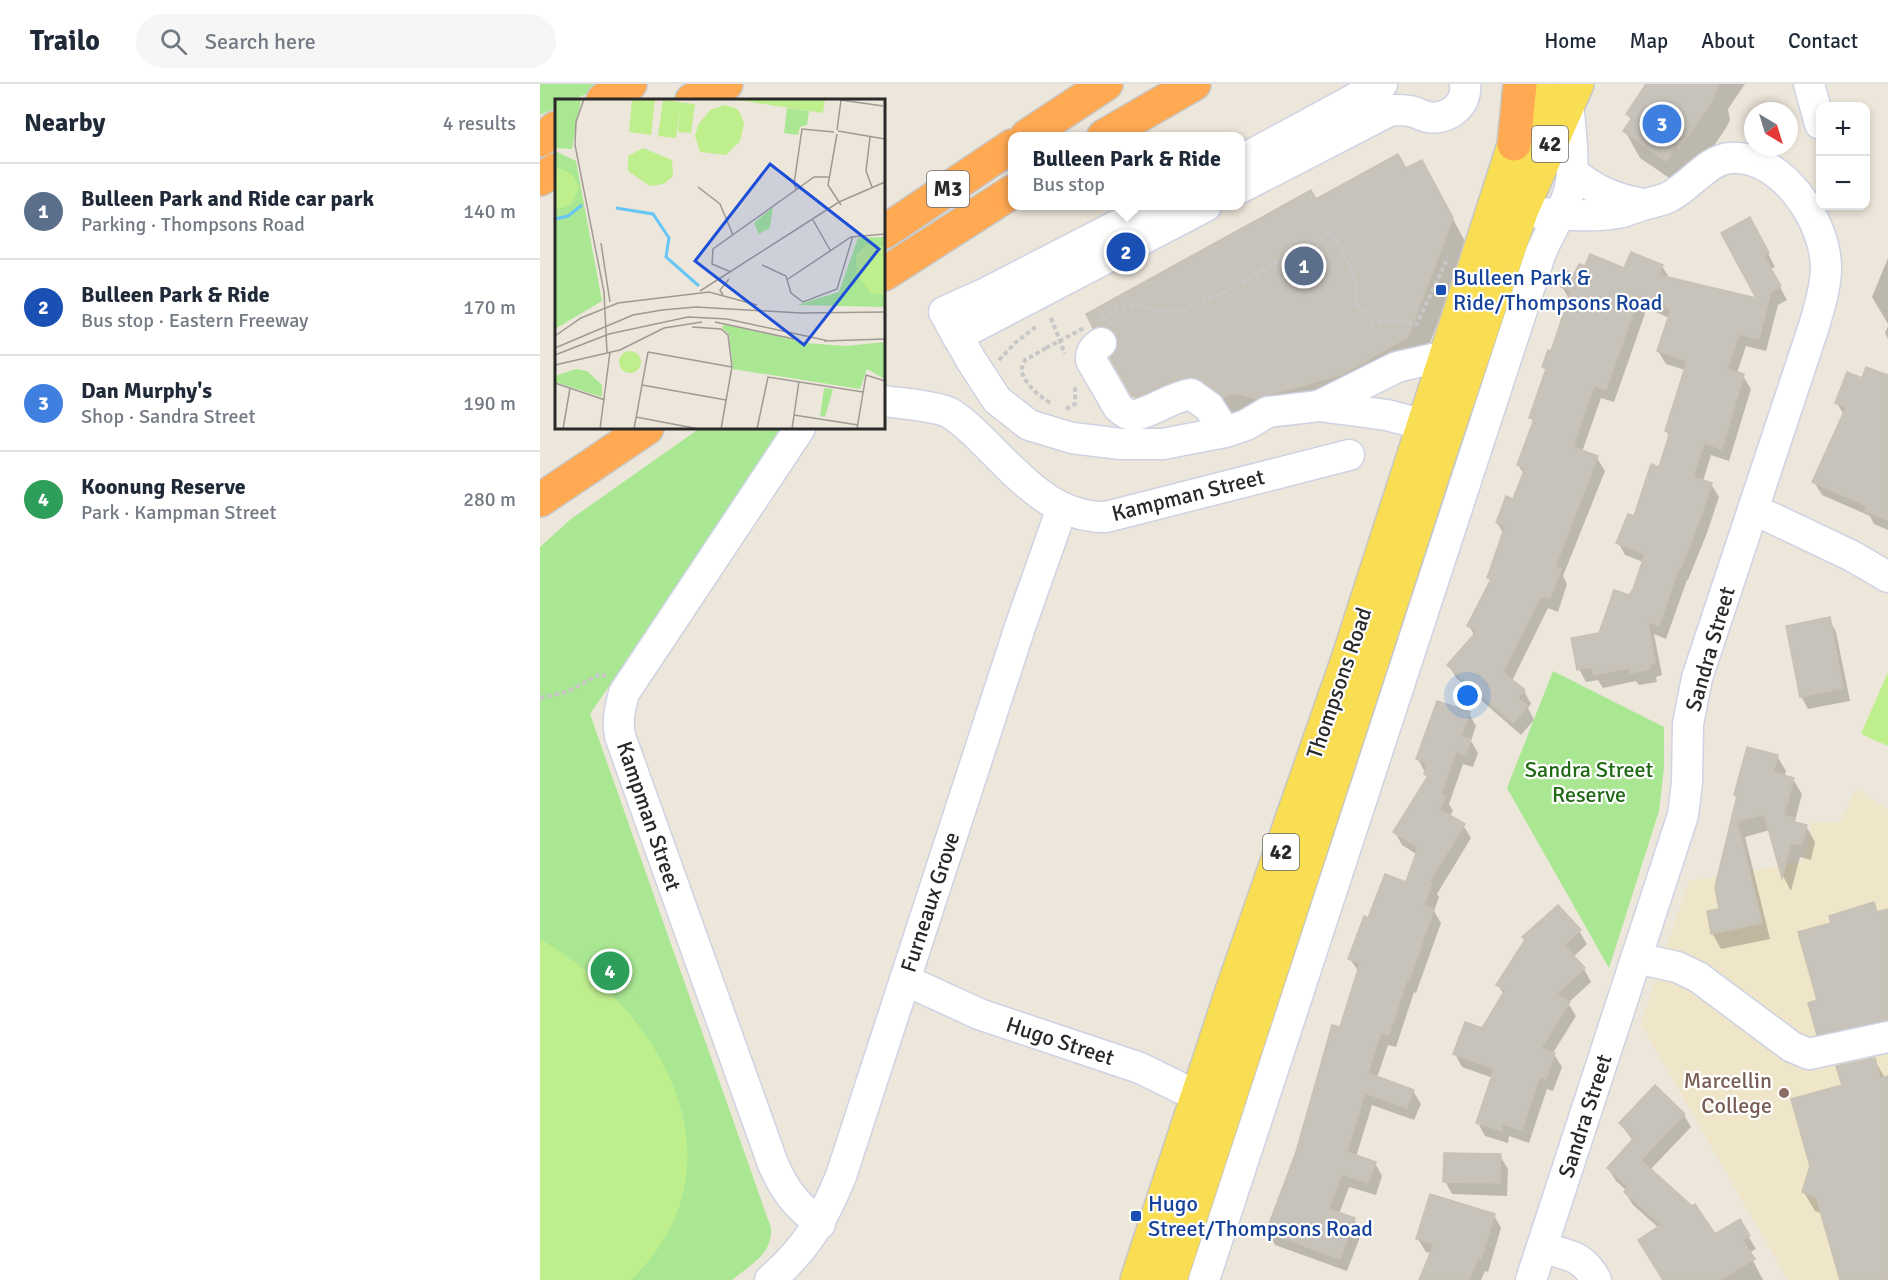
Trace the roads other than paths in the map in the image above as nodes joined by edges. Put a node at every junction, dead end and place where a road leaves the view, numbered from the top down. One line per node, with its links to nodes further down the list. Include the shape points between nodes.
1 (630, 84): 11 (highway)
2 (726, 84): 12 (highway)
3 (1106, 84): 15 (highway)
4 (1194, 84): 16 (highway)
5 (1382, 84): 20 (street)
6 (1465, 84): 24 (street, via 1461,104 1450,114 1430,117 1391,110)
7 (1520, 84): 18 (highway)
8 (1534, 84): 18 (main road, Thompsons Road / 42)
9 (1809, 84): 13 (street)
10 (1564, 90): 18 (main road); 22 (street); 29 (main road, Thompsons Road / 42)
11 (605, 99)
12 (694, 99)
13 (1816, 107)
14 (555, 129): 17 (highway)
15 (1033, 132)
16 (1111, 132)
17 (540, 140)
18 (1514, 144): 35 (main road, Thompsons Road / 42)
19 (1008, 149): 31 (highway, M3)
20 (1245, 158)
21 (555, 170): 23 (highway)
22 (1572, 172): 26 (street, via 1615,198); 30 (street)
23 (540, 178)
24 (1245, 185)
25 (1008, 195): 32 (highway)
26 (1645, 204): 30 (street, Sandra Street, via 1599,215); 47 (street, Sandra Street, via 1679,191 1716,161 1738,158 1770,168 1781,176 1804,203 1816,226 1826,267 1822,298)
27 (1147, 210): 33 (street, via 1022,276)
28 (1197, 210): 33 (street)
29 (1521, 212): 30 (street, Sandra Street); 41 (main road, Thompsons Road / 42)
30 (1560, 214): 58 (street, via 1540,255)
31 (885, 231)
32 (885, 273)
33 (951, 324): 42 (street, via 998,400 1029,425 1072,438 1121,444 1163,444)
34 (1094, 335): 42 (street, via 1091,360 1125,413 1134,415 1191,394 1209,407)
35 (1445, 356): 37 (street, via 1396,367); 41 (main road, Thompsons Road / 42)
36 (885, 401): 46 (street, Kampman Street, via 947,412 962,421 1037,493)
37 (1319, 406): 41 (street, via 1388,414); 42 (street, via 1268,412)
38 (607, 429): 44 (highway)
39 (646, 429): 45 (highway)
40 (799, 429): 53 (street, Kampman Street, via 624,693 618,724 773,1164 791,1199)
41 (1436, 429): 52 (main road, Thompsons Road / 42, via 1348,659)
42 (1225, 432)
43 (1349, 455): 46 (street, Kampman Street, via 1106,517)
44 (540, 478)
45 (540, 500)
46 (1062, 508): 50 (street, Furneaux Grove)
47 (1754, 509): 48 (street); 49 (street, Sandra Street, via 1694,690 1688,724 1686,800)
48 (1888, 577)
49 (1636, 958): 51 (street, via 1691,973 1792,1047 1809,1054); 54 (street, Sandra Street)
50 (902, 989): 52 (street, Hugo Street); 53 (street, Furneaux Grove, via 841,1176)
51 (1888, 1038)
52 (1215, 1092): 56 (main road, Thompsons Road / 42); 57 (main road, Thompsons Road / 42)
53 (820, 1224): 55 (street, Furneaux Grove, via 792,1261)
54 (1542, 1247): 59 (street, Sandra Street); 60 (street, via 1580,1260)
55 (770, 1280)
56 (1137, 1280)
57 (1170, 1280)
58 (1204, 1280)
59 (1531, 1280)
60 (1596, 1280)

